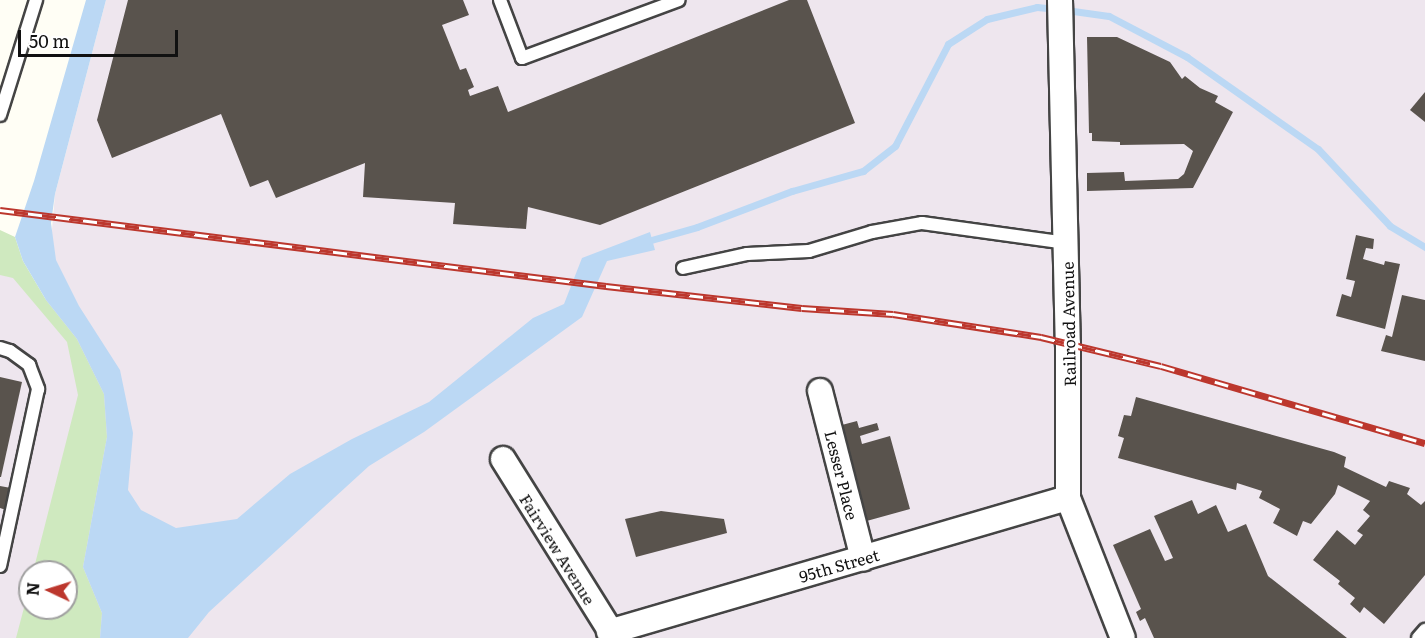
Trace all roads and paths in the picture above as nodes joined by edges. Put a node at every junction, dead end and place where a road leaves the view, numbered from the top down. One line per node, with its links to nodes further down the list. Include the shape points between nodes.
1 (36, 0): 5 (lane)
2 (679, 0): 4 (lane, via 522,58)
3 (1060, 0): 6 (street, Railroad Avenue)
4 (505, 1)
5 (0, 115)
6 (1066, 243): 7 (lane, via 922,223 872,232 809,251 747,254); 11 (street, Railroad Avenue)
7 (683, 268)
8 (0, 348): 13 (lane, via 29,365 38,389)
9 (820, 391): 12 (street, Lesser Place)
10 (503, 459): 15 (street, Fairview Avenue)
11 (1068, 498): 12 (street, 95th Street); 16 (street, Railroad Avenue)
12 (863, 558): 15 (street, 95th Street)
13 (0, 566)
14 (1425, 630): 17 (lane)
15 (612, 635)
16 (1123, 638)
17 (1418, 638)

